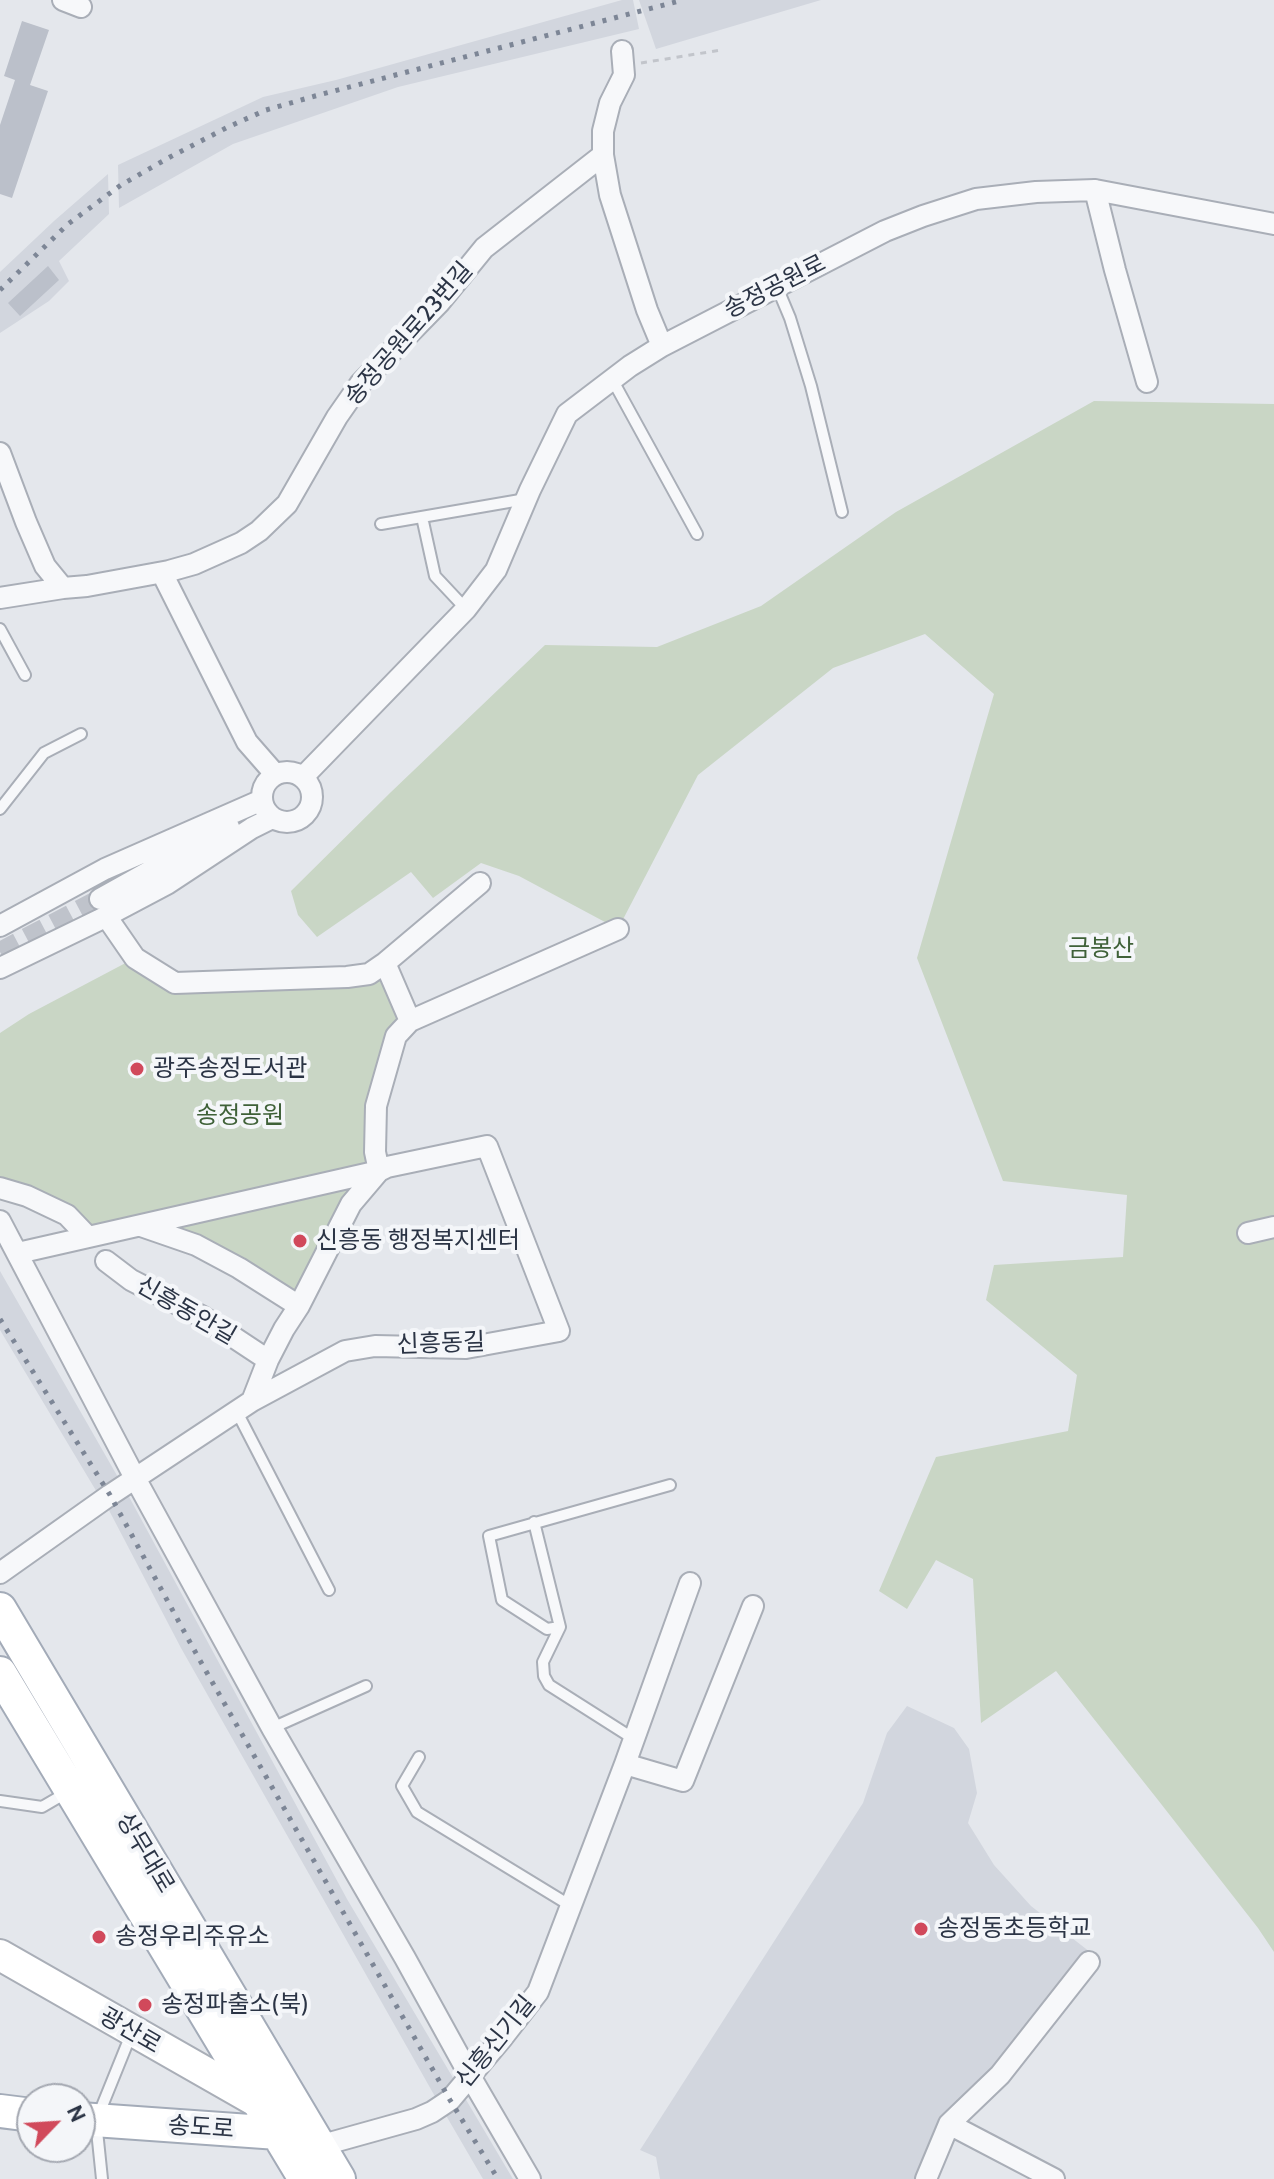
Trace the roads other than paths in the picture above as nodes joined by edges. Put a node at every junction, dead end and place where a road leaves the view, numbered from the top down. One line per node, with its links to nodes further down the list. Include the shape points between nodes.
1 (622, 58): 2 (street, via 624,75 610,103)
2 (603, 155): 6 (street, via 610,195); 15 (street, 송정공원로23번길, via 484,248 360,384 272,520 241,543)
3 (1095, 190): 4 (street, 송정공원로); 5 (street, 송정공원로, via 962,203 885,231); 8 (street)
4 (1274, 224)
5 (777, 287): 6 (street, 송정공원로); 11 (lane, via 811,386)
6 (662, 346): 7 (street, 송정공원로)
7 (612, 379): 10 (street, 송정공원로, via 567,414); 14 (lane)
8 (1147, 382)
9 (0, 453): 16 (street, via 45,566)
10 (526, 499): 12 (lane); 18 (street, 송정공원로, via 496,570)
11 (842, 512)
12 (422, 517): 13 (lane); 18 (lane, via 435,576)
13 (381, 524)
14 (697, 534)
15 (162, 573): 16 (street, 송정공원로23번길); 22 (street, via 247,742)
16 (63, 588): 17 (street, 송정공원로23번길)
17 (0, 598)
18 (466, 609): 23 (street, 송정공원로)
19 (2, 637): 20 (lane)
20 (25, 675)
21 (81, 734): 25 (lane, via 44,753)
22 (275, 774): 23 (street, via 291,771); 24 (street, via 263,787)
23 (303, 777): 24 (street, via 313,795 303,817 288,823)
24 (266, 808): 27 (street, via 252,828 167,884); 28 (street, via 105,869)
25 (0, 809)
26 (480, 883): 30 (street)
27 (103, 907): 30 (street, via 135,958 175,983 347,977 369,974); 31 (street)
28 (0, 926)
29 (618, 929): 32 (street)
30 (385, 963): 32 (street)
31 (0, 968)
32 (410, 1021): 33 (street, via 396,1036 376,1106)
33 (379, 1171): 36 (street); 42 (street, via 351,1204); 44 (street, 신흥동길, via 487,1146 559,1331 466,1348 358,1348)
34 (0, 1188): 39 (street, via 67,1215)
35 (0, 1221): 40 (street)
36 (141, 1226): 39 (street); 42 (street, via 196,1245)
37 (1274, 1227): 38 (street)
38 (1248, 1233)
39 (88, 1237): 40 (street)
40 (18, 1253): 45 (street)
41 (106, 1261): 43 (street, 신흥동안길)
42 (299, 1306): 43 (street)
43 (268, 1360): 44 (street)
44 (244, 1407): 45 (street, 신흥동길); 50 (lane)
45 (135, 1478): 48 (street, 신흥동길); 56 (street)
46 (670, 1485): 47 (lane)
47 (534, 1522): 53 (lane); 53 (lane, via 489,1536 502,1600 547,1629)
48 (0, 1573)
49 (690, 1583): 57 (street, 신흥신기길)
50 (329, 1590)
51 (753, 1606): 59 (street, via 683,1781)
52 (0, 1609): 72 (main road, 상무대로)
53 (560, 1627): 57 (lane, via 543,1662 549,1685)
54 (0, 1673): 60 (main road, 상무대로)
55 (366, 1686): 56 (lane)
56 (272, 1728): 66 (street)
57 (634, 1739): 59 (street, 신흥신기길)
58 (419, 1757): 62 (lane, via 402,1786 417,1812)
59 (625, 1764): 62 (street, 신흥신기길)
60 (71, 1790): 61 (lane, via 42,1807); 68 (main road, 상무대로)
61 (0, 1801)
62 (571, 1906): 66 (street, 신흥신기길, via 538,1992)
63 (0, 1955): 65 (main road, 광산로)
64 (1089, 1962): 70 (street, via 1000,2075)
65 (132, 2032): 67 (lane); 68 (main road, 광산로)
66 (470, 2076): 72 (street, 신흥신기길, via 432,2112); 77 (street)
67 (96, 2104)
68 (261, 2104): 71 (main road, 상무대로)
69 (96, 2121): 71 (main road, 송도로)
70 (949, 2124): 78 (street); 79 (street)
71 (278, 2133): 72 (main road, 송도로); 75 (main road, 상무대로)
72 (319, 2146): 76 (main road, 상무대로)
73 (96, 2154): 74 (lane)
74 (102, 2179)
75 (305, 2179)
76 (339, 2179)
77 (530, 2179)
78 (926, 2179)
79 (1054, 2179)

